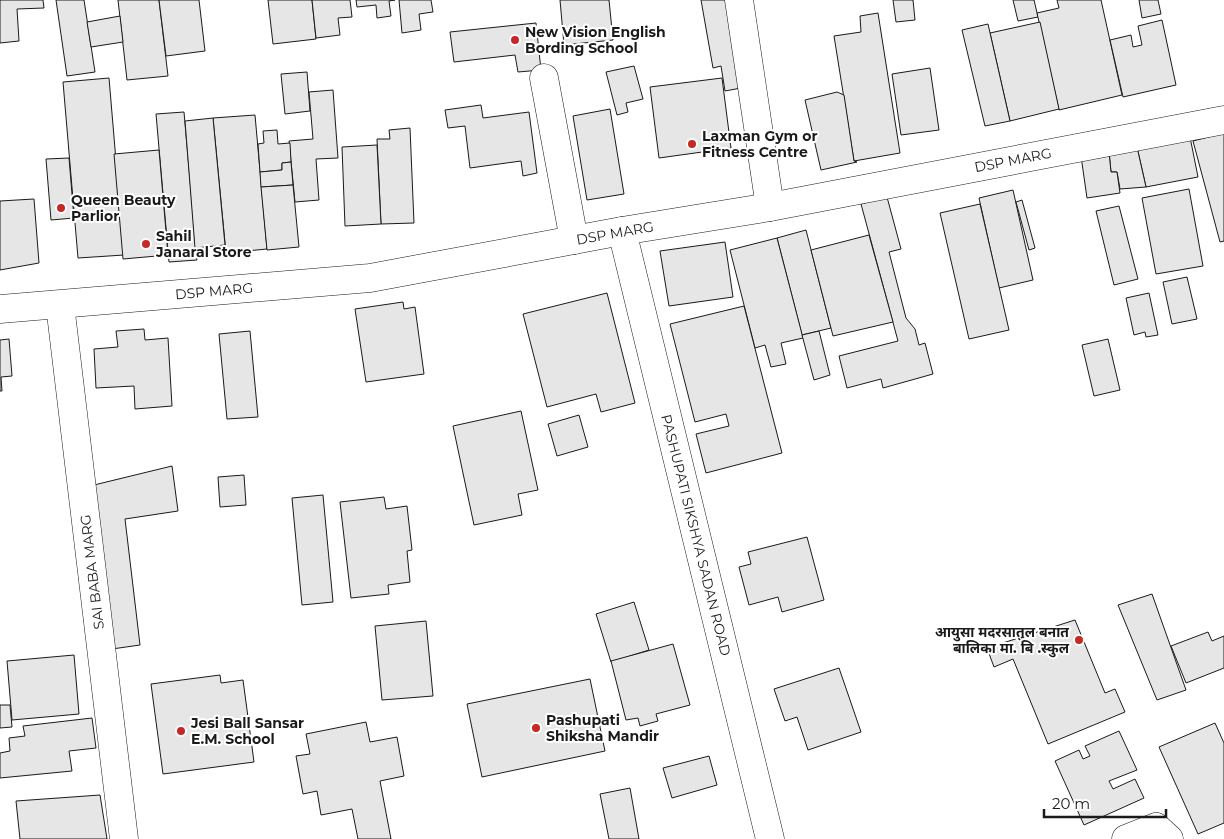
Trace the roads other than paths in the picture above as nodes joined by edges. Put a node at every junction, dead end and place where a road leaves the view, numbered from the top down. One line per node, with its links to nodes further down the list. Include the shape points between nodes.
1 (739, 0): 4 (street)
2 (544, 78): 6 (street)
3 (1224, 120): 4 (street, DSP MARG)
4 (770, 207): 5 (street, DSP MARG)
5 (622, 231): 6 (street, DSP MARG); 10 (street, PASHUPATI SIKSHYA SADAN ROAD)
6 (574, 240): 7 (street, DSP MARG, via 370,278)
7 (60, 305): 8 (street, DSP MARG); 9 (street, SAI BABA MARG)
8 (0, 309)
9 (124, 839)
10 (770, 839)
11 (1126, 839): 12 (street, via 1156,827)
12 (1169, 839)

